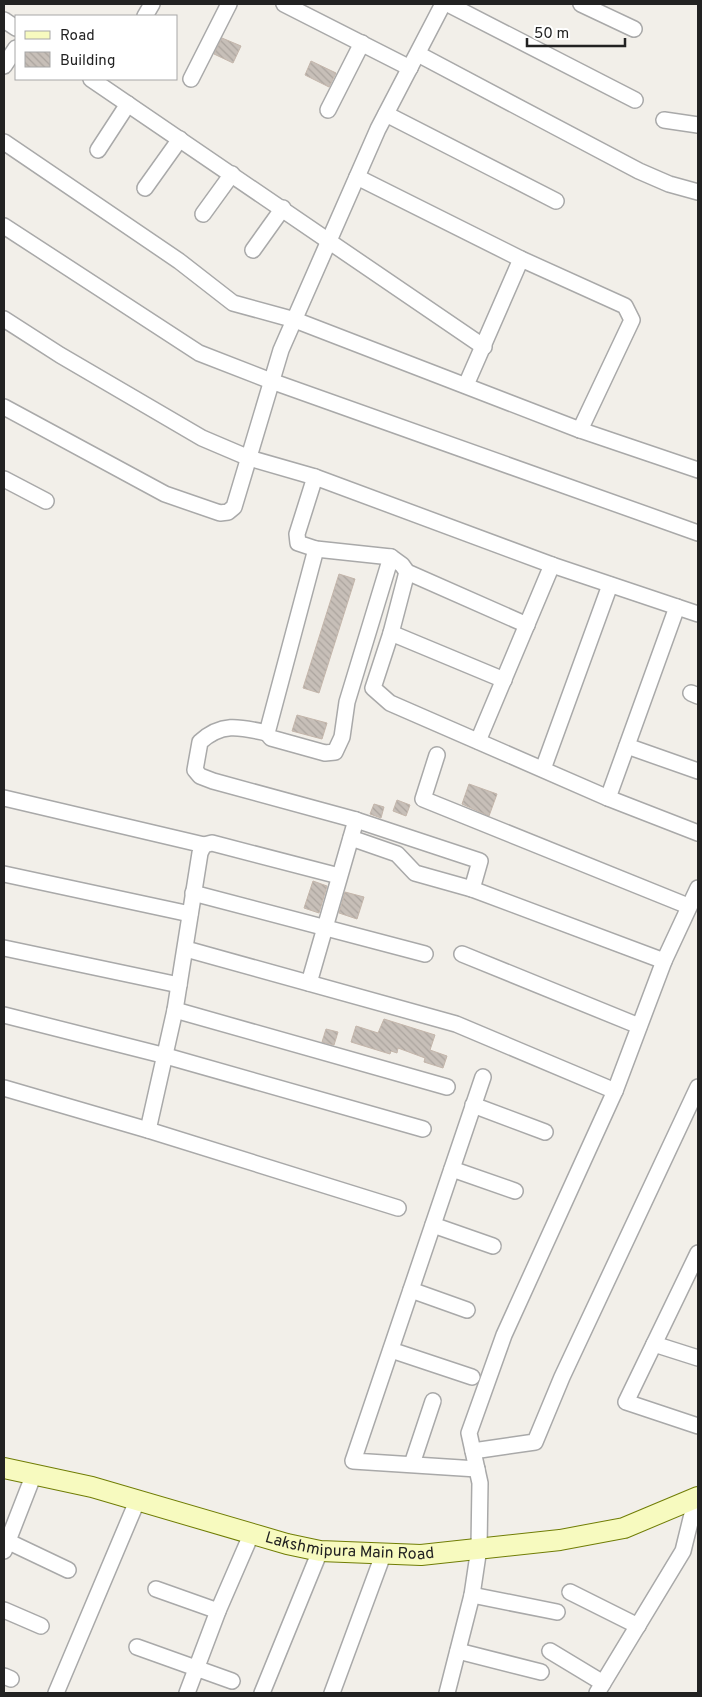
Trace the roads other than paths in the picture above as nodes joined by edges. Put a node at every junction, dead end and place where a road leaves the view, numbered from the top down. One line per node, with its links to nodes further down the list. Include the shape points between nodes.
1 (152, 4): 7 (street)
2 (229, 4): 16 (street)
3 (284, 4): 11 (street)
4 (443, 4): 13 (street)
5 (448, 4): 18 (street)
6 (581, 4): 10 (street)
7 (146, 15)
8 (4, 20): 9 (street)
9 (15, 27)
10 (634, 29)
11 (362, 43): 15 (street); 20 (street)
12 (15, 50): 14 (street)
13 (418, 54): 15 (street); 30 (street, via 639,172)
14 (4, 66)
15 (410, 68): 21 (street)
16 (191, 79)
17 (92, 80): 19 (street)
18 (635, 100)
19 (128, 104): 24 (street); 26 (street)
20 (328, 110)
21 (386, 114): 28 (street); 31 (street)
22 (664, 120): 23 (street)
23 (698, 125)
24 (180, 139): 27 (street); 29 (street)
25 (4, 142): 39 (street, via 179,261 233,303)
26 (98, 150)
27 (232, 174): 32 (street); 33 (street)
28 (357, 177): 35 (street); 37 (street)
29 (145, 188)
30 (698, 192)
31 (556, 200)
32 (283, 208): 35 (street); 36 (street)
33 (203, 214)
34 (4, 226): 41 (street, via 199,353)
35 (330, 240): 39 (street); 40 (street)
36 (253, 250)
37 (521, 259): 40 (street); 44 (street, via 625,306 632,320)
38 (4, 319): 45 (street, via 193,433)
39 (295, 320): 41 (street); 42 (street)
40 (484, 346): 42 (street)
41 (271, 381): 45 (street); 50 (street)
42 (466, 385): 44 (street)
43 (4, 408): 45 (street, via 165,494 220,513 234,507)
44 (580, 430): 46 (street)
45 (249, 458): 47 (street)
46 (698, 470)
47 (315, 476): 51 (street, via 297,534 298,543); 53 (street)
48 (4, 479): 49 (street)
49 (46, 501)
50 (698, 533)
51 (316, 549): 52 (street); 61 (street)
52 (391, 558): 54 (street); 61 (street, via 347,702 342,737 335,752 325,753 270,738)
53 (552, 566): 55 (street); 58 (street)
54 (407, 572): 58 (street); 59 (street)
55 (610, 585): 56 (street); 65 (street)
56 (677, 607): 57 (street); 63 (street)
57 (698, 614)
58 (527, 625): 60 (street)
59 (391, 633): 60 (street); 62 (street, via 373,688 390,703)
60 (504, 680): 62 (street)
61 (267, 733): 69 (street, via 237,726 217,730 200,742 195,770 200,776 213,781)
62 (478, 741): 65 (street)
63 (627, 746): 66 (street); 68 (street)
64 (437, 755): 77 (street, via 423,800)
65 (543, 769): 68 (street)
66 (698, 771)
67 (4, 798): 72 (street)
68 (608, 798): 70 (street)
69 (356, 820): 71 (street); 75 (street, via 480,861)
70 (698, 833)
71 (351, 838): 74 (street); 75 (street, via 397,854 415,873)
72 (204, 845): 74 (street, via 212,843); 76 (street)
73 (4, 874): 78 (street)
74 (339, 876): 79 (street)
75 (472, 889): 84 (street)
76 (193, 893): 78 (street); 79 (street)
77 (694, 898): 84 (street)
78 (190, 914): 81 (street)
79 (324, 927): 82 (street); 85 (street)
80 (4, 948): 86 (street)
81 (186, 949): 85 (street); 86 (street)
82 (425, 954)
83 (462, 954): 89 (street)
84 (664, 961): 89 (street)
85 (309, 983): 95 (street, via 456,1024)
86 (179, 985): 87 (street)
87 (174, 1010): 90 (street); 92 (street)
88 (4, 1015): 90 (street)
89 (640, 1026): 95 (street)
90 (166, 1056): 97 (street); 98 (street)
91 (482, 1077): 96 (street)
92 (447, 1087)
93 (698, 1087): 115 (street, via 562,1377 535,1442)
94 (4, 1088): 98 (street)
95 (615, 1091): 115 (street, via 504,1334 469,1433)
96 (473, 1105): 99 (street); 100 (street)
97 (423, 1129)
98 (148, 1130): 102 (street)
99 (545, 1132)
100 (452, 1169): 101 (street); 103 (street)
101 (515, 1191)
102 (398, 1208)
103 (432, 1225): 104 (street); 107 (street)
104 (493, 1246)
105 (698, 1252): 106 (street)
106 (692, 1283): 109 (street)
107 (411, 1290): 108 (street); 110 (street)
108 (467, 1310)
109 (654, 1344): 111 (street); 114 (street, via 626,1402)
110 (391, 1350): 112 (street); 116 (street, via 353,1461)
111 (698, 1358)
112 (472, 1377)
113 (433, 1401): 116 (street)
114 (698, 1426)
115 (473, 1451): 118 (street)
116 (412, 1464): 118 (street)
117 (4, 1468): 119 (main road, Lakshmipura Main Road)
118 (477, 1469): 124 (street, via 480,1483)
119 (34, 1474): 121 (main road, Lakshmipura Main Road); 123 (street)
120 (697, 1498): 124 (main road, Lakshmipura Main Road, via 624,1528 560,1540); 135 (street, via 683,1551)
121 (138, 1499): 122 (main road, Lakshmipura Main Road); 143 (street)
122 (251, 1535): 125 (main road, Lakshmipura Main Road); 132 (street)
123 (6, 1546): 127 (street)
124 (479, 1548): 126 (main road, Lakshmipura Main Road, via 421,1556); 130 (street)
125 (320, 1552): 126 (main road, Lakshmipura Main Road); 145 (street)
126 (383, 1555): 146 (street)
127 (68, 1570)
128 (156, 1589): 132 (street)
129 (570, 1592): 135 (street)
130 (472, 1595): 133 (street); 137 (street)
131 (4, 1610): 134 (street)
132 (218, 1611): 139 (street)
133 (557, 1612)
134 (41, 1626)
135 (638, 1626): 142 (street)
136 (137, 1647): 139 (street)
137 (458, 1651): 140 (street); 147 (street)
138 (550, 1651): 142 (street)
139 (196, 1668): 141 (street); 144 (street)
140 (541, 1672)
141 (232, 1681)
142 (600, 1688)
143 (56, 1693)
144 (186, 1693)
145 (262, 1693)
146 (332, 1693)
147 (447, 1693)

